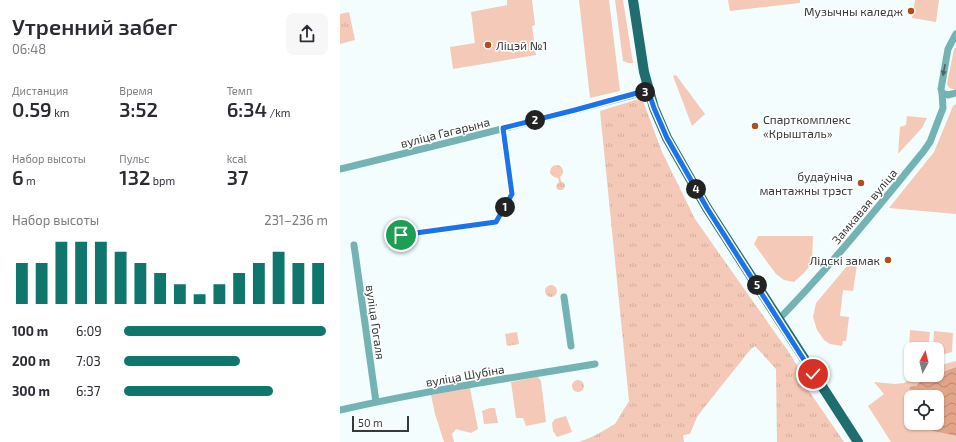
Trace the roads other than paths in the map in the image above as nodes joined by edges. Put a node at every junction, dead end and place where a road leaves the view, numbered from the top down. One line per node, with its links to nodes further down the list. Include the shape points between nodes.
1 (633, 0): 3 (main road)
2 (956, 34): 4 (street, Замкавая вуліца, one-way to 4, via 948,49)
3 (648, 90): 6 (street, вуліца Гагарына); 11 (main road, via 664,133 707,208)
4 (942, 93): 5 (street); 11 (street, Замкавая вуліца, via 943,108 930,142 923,152 847,244)
5 (956, 93)
6 (503, 128): 7 (street, вуліца Гагарына); 8 (street, via 512,194 496,222)
7 (340, 169)
8 (401, 235)
9 (354, 245): 14 (street, вуліца Гогаля)
10 (564, 297): 12 (street)
11 (778, 320): 16 (main road)
12 (571, 346)
13 (595, 364): 14 (street, вуліца Шубіна)
14 (376, 402): 15 (street, вуліца Шубіна)
15 (340, 410)
16 (858, 442)

